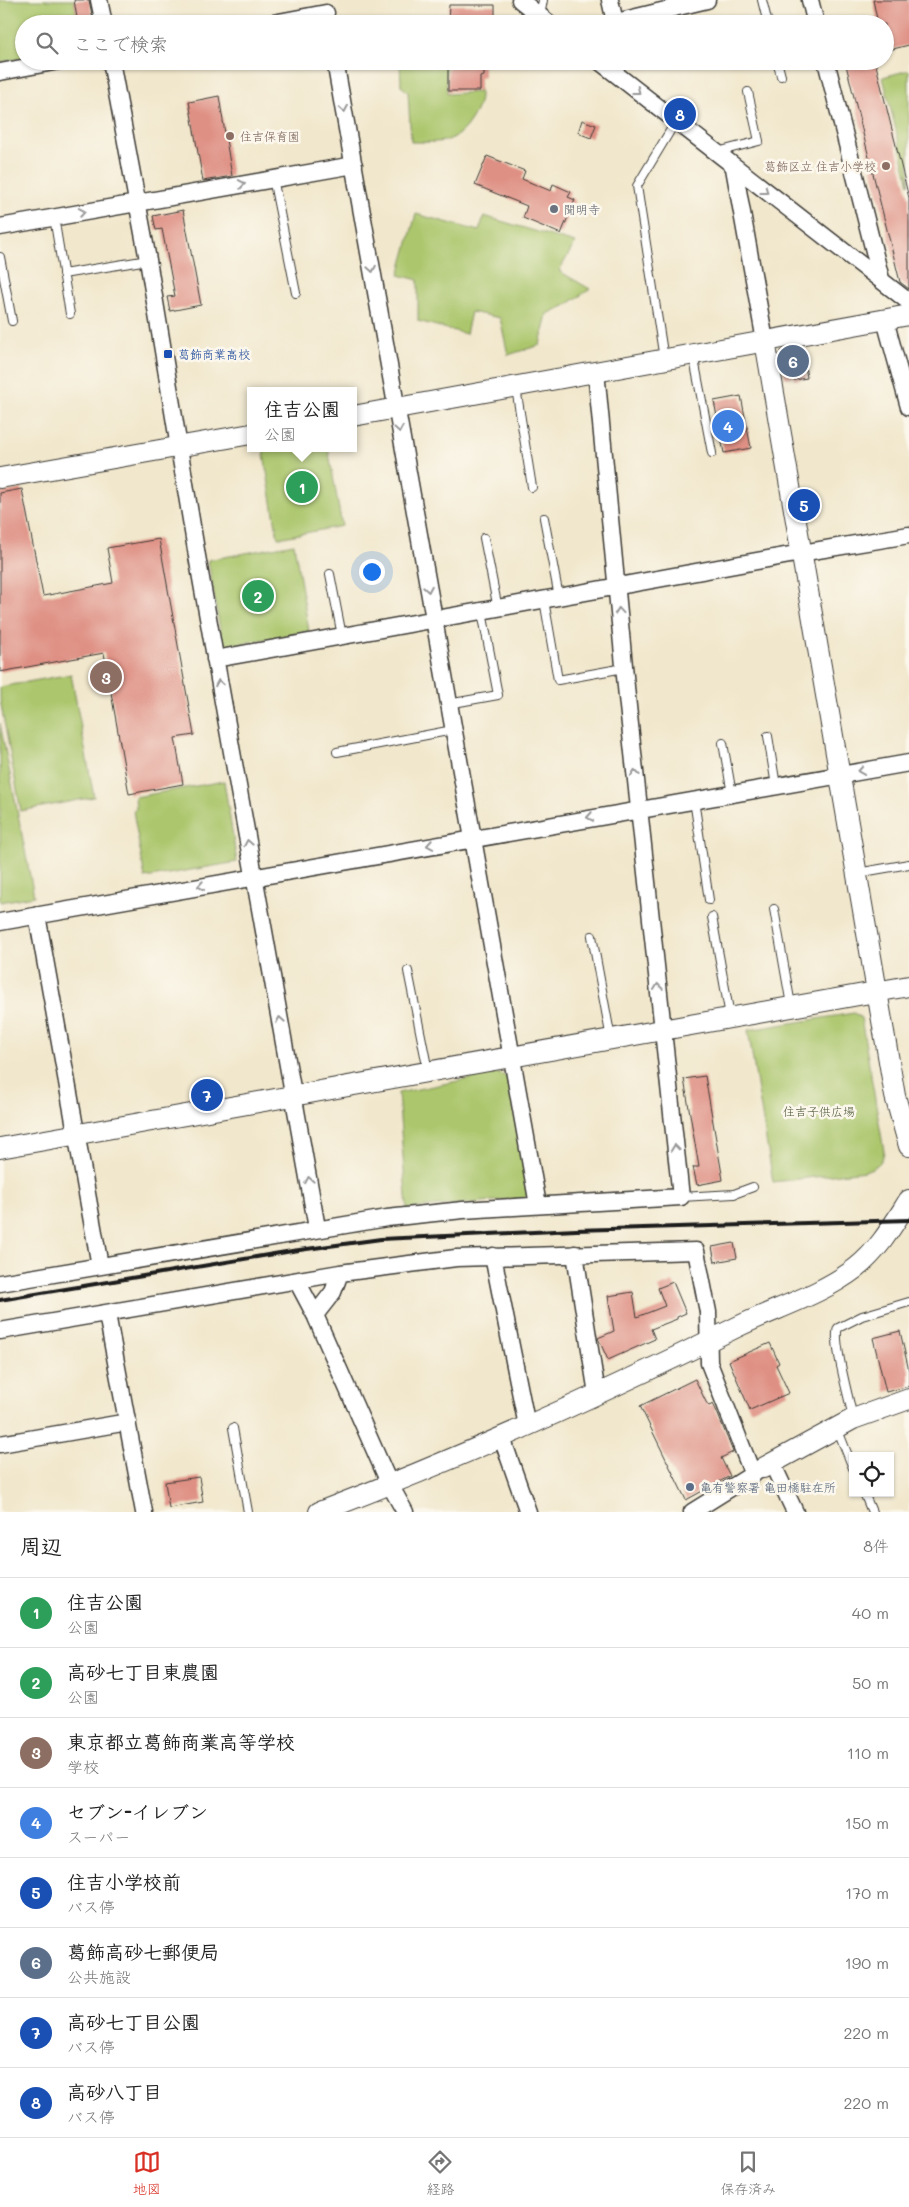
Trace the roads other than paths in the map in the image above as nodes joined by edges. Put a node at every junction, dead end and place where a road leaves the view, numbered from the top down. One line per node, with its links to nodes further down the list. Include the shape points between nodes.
1 (99, 0): 9 (street)
2 (520, 0): 8 (street)
3 (610, 0): 11 (street)
4 (707, 0): 12 (street)
5 (762, 0): 13 (lane)
6 (810, 0): 14 (street)
7 (329, 12): 10 (street)
8 (544, 13)
9 (102, 15)
10 (314, 15)
11 (611, 15)
12 (645, 15)
13 (766, 15)
14 (814, 15)
15 (15, 69): 21 (street)
16 (113, 70): 29 (street)
17 (337, 70): 26 (street, one-way to 26)
18 (611, 70): 24 (street, one-way to 24)
19 (779, 70): 22 (lane)
20 (828, 70): 35 (street)
21 (0, 72)
22 (781, 76)
23 (748, 92): 25 (lane, via 759,141)
24 (676, 121): 25 (street); 44 (lane, via 637,186)
25 (715, 152): 27 (street)
26 (354, 165): 28 (street); 48 (street, one-way to 48)
27 (734, 168): 35 (street, one-way to 35); 42 (street)
28 (273, 178): 29 (street, one-way to 28); 36 (lane)
29 (137, 202): 30 (street, one-way to 29); 33 (street)
30 (54, 217): 31 (street); 34 (lane)
31 (0, 227)
32 (0, 257): 41 (lane)
33 (148, 260): 34 (lane); 51 (street)
34 (63, 274): 38 (lane)
35 (881, 280): 37 (street)
36 (296, 294)
37 (909, 302)
38 (70, 314)
39 (909, 316): 40 (street)
40 (885, 320): 42 (street); 47 (street)
41 (12, 321)
42 (764, 341): 43 (street); 58 (street)
43 (693, 354): 44 (street); 52 (lane)
44 (664, 359): 45 (street)
45 (596, 370): 46 (street); 60 (street)
46 (515, 385): 48 (street); 54 (lane)
47 (909, 407)
48 (396, 409): 49 (street); 64 (street, one-way to 64)
49 (357, 415)
50 (247, 435): 51 (street)
51 (179, 446): 53 (street); 66 (street)
52 (712, 453)
53 (0, 478)
54 (532, 487)
55 (544, 518): 61 (lane)
56 (909, 535): 58 (street)
57 (484, 538): 62 (lane)
58 (801, 553): 60 (street); 74 (street)
59 (330, 574): 65 (lane)
60 (616, 587): 61 (street); 67 (street, one-way to 60)
61 (551, 599): 62 (street); 67 (lane, via 558,680)
62 (498, 609): 63 (street)
63 (482, 612): 64 (street); 68 (lane, via 498,695)
64 (433, 620): 65 (street); 68 (street)
65 (342, 636): 66 (street)
66 (215, 659): 82 (street, one-way to 66)
67 (624, 668): 78 (street, one-way to 67)
68 (448, 704): 69 (street)
69 (453, 730): 72 (lane); 79 (street)
70 (768, 736): 75 (lane)
71 (723, 743): 76 (lane)
72 (337, 752)
73 (909, 763): 74 (street, one-way to 74)
74 (839, 774): 75 (street); 81 (street)
75 (776, 786): 76 (street)
76 (732, 794): 77 (street)
77 (694, 800): 78 (street); 83 (lane)
78 (638, 809): 79 (street, one-way to 79); 94 (street, one-way to 78)
79 (472, 838): 82 (street, one-way to 82); 96 (street)
80 (909, 864): 81 (lane)
81 (856, 873): 91 (street)
82 (254, 876): 85 (street, one-way to 85); 98 (street, one-way to 82)
83 (709, 900)
84 (774, 908): 92 (lane)
85 (37, 915): 87 (street); 99 (street)
86 (712, 917): 93 (lane)
87 (0, 922)
88 (592, 936): 95 (lane)
89 (408, 970): 97 (lane)
90 (909, 986): 91 (street)
91 (877, 992): 92 (street); 100 (street, via 895,1096)
92 (791, 1007): 93 (street)
93 (730, 1018): 94 (street)
94 (662, 1030): 95 (street); 103 (street, one-way to 94)
95 (611, 1039): 96 (street)
96 (512, 1056): 97 (street); 105 (street)
97 (428, 1071): 98 (street)
98 (293, 1096): 99 (street); 106 (street, one-way to 98)
99 (76, 1134): 101 (street); 109 (street)
100 (909, 1146)
101 (0, 1148)
102 (753, 1188): 103 (lane, via 734,1194)
103 (681, 1197): 105 (street)
104 (909, 1200): 117 (street, via 890,1231 854,1270)
105 (538, 1204): 106 (street)
106 (318, 1228): 109 (street)
107 (576, 1254): 108 (street); 117 (street, via 696,1251 708,1312); 118 (street)
108 (493, 1256): 110 (street); 122 (street)
109 (100, 1266): 112 (street)
110 (340, 1273): 111 (street); 115 (street, via 333,1292)
111 (297, 1281): 114 (street); 115 (street)
112 (0, 1283)
113 (909, 1302): 121 (lane, via 862,1316 838,1328 836,1342 850,1400)
114 (107, 1314): 116 (street); 120 (street)
115 (314, 1314): 128 (street)
116 (0, 1331)
117 (707, 1344): 118 (street); 127 (street, via 708,1363)
118 (597, 1394): 122 (street)
119 (909, 1398): 121 (street)
120 (128, 1422): 125 (street); 132 (street)
121 (844, 1423): 126 (lane); 127 (street)
122 (527, 1426): 124 (street)
123 (233, 1428): 133 (lane)
124 (502, 1438): 128 (street); 135 (street)
125 (0, 1444)
126 (850, 1452)
127 (763, 1469): 131 (street); 136 (street)
128 (390, 1485): 130 (street); 134 (street)
129 (866, 1497): 137 (lane)
130 (322, 1511)
131 (695, 1511)
132 (144, 1512)
133 (248, 1512)
134 (404, 1512)
135 (528, 1512)
136 (795, 1512)
137 (872, 1512)

